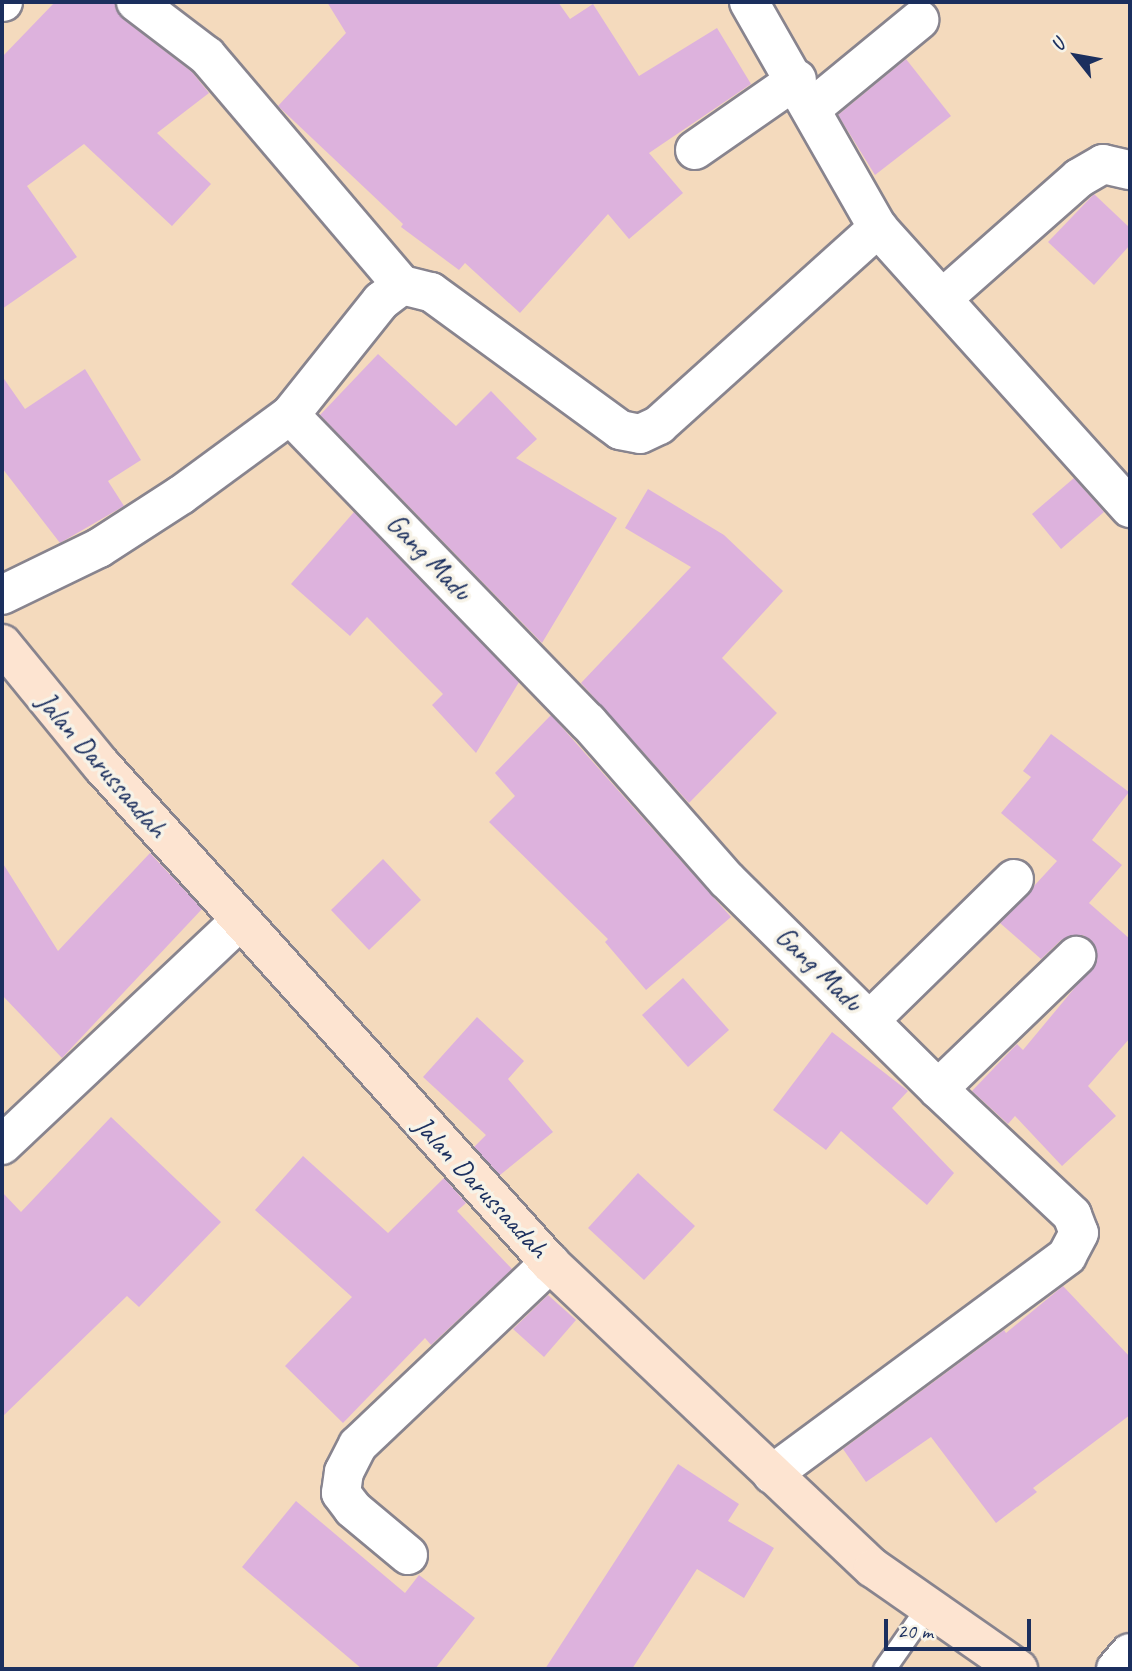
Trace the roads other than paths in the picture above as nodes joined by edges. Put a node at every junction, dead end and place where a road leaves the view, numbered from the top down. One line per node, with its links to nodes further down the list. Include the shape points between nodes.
1 (136, 2): 8 (street, via 207,56)
2 (749, 2): 4 (street)
3 (919, 20): 4 (street)
4 (804, 93): 5 (street); 7 (street)
5 (695, 150)
6 (1130, 170): 9 (street, via 1103,164 1079,178)
7 (878, 228): 8 (street, via 659,425 640,434 620,430 431,292); 9 (street)
8 (402, 285): 10 (street, via 381,301)
9 (943, 298): 11 (street)
10 (290, 415): 12 (street, via 99,548); 17 (street, Gang Madu, via 588,722 727,880)
11 (1130, 508)
12 (2, 595)
13 (2, 644): 15 (street, Jalan Darussaadah, via 102,766)
14 (1014, 879): 17 (street)
15 (240, 921): 19 (street); 20 (street, Jalan Darussaadah, via 298,979)
16 (1076, 956): 18 (street)
17 (871, 1019): 18 (street, Gang Madu)
18 (938, 1089): 21 (street, Gang Madu, via 1072,1215 1079,1233 1067,1256)
19 (2, 1145)
20 (550, 1263): 21 (street, Jalan Darussaadah); 22 (street, via 358,1445 344,1472 341,1493 353,1509)
21 (772, 1474): 23 (street, Jalan Darussaadah, via 873,1568)
22 (408, 1555)
23 (928, 1606): 25 (lane); 26 (street, Jalan Darussaadah)
24 (1130, 1654): 27 (street)
25 (884, 1669)
26 (1018, 1669)
27 (1116, 1669)

